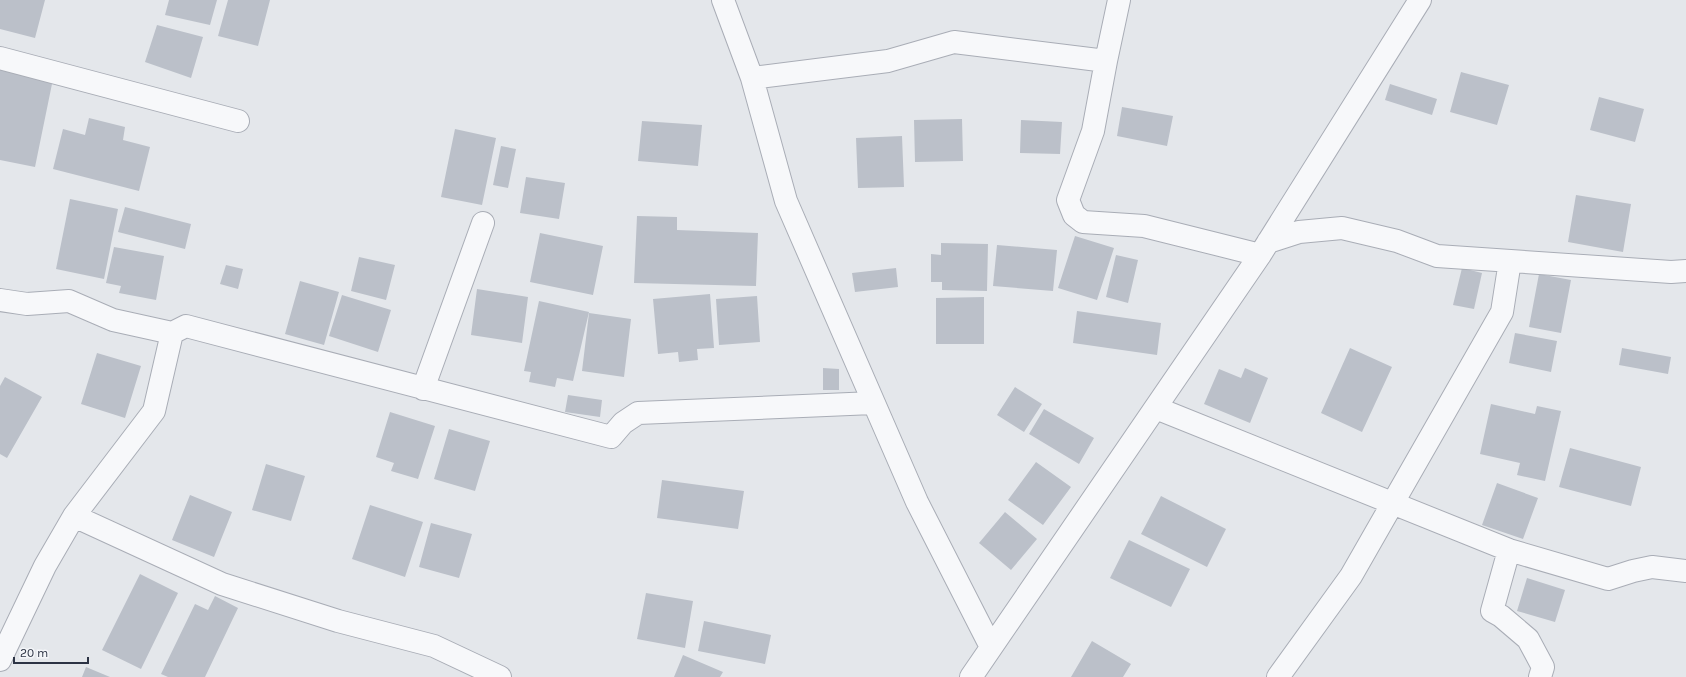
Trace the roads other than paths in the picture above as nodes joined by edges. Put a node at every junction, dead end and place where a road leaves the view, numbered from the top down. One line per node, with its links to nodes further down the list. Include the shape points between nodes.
1 (722, 0): 6 (street)
2 (1119, 0): 5 (street)
3 (1420, 0): 9 (street)
4 (0, 58): 7 (street)
5 (1106, 61): 6 (street, via 954,42 888,61); 9 (street, via 1093,131 1068,200 1074,215 1083,222 1144,226)
6 (752, 78): 15 (street, via 786,201)
7 (238, 121)
8 (483, 223): 14 (street)
9 (1264, 248): 10 (street, via 1299,232 1342,228 1397,241 1437,256); 16 (street)
10 (1510, 261): 11 (street); 17 (street, via 1502,312)
11 (1686, 271)
12 (0, 300): 13 (street, via 27,304 69,301 113,320)
13 (172, 333): 14 (street, via 186,326); 18 (street, via 154,411)
14 (423, 389): 15 (street, via 611,437 623,423 638,414)
15 (873, 403): 21 (street, via 917,502)
16 (1156, 408): 17 (street); 21 (street)
17 (1394, 502): 19 (street); 25 (street, via 1351,576)
18 (74, 516): 22 (street, via 45,566); 23 (street, via 222,584 338,622 434,646)
19 (1509, 550): 20 (street, via 1608,579 1652,568); 26 (street, via 1492,611 1528,639 1543,667)
20 (1686, 571)
21 (992, 647): 24 (street)
22 (0, 660)
23 (500, 677)
24 (971, 677)
25 (1278, 677)
26 (1540, 677)

